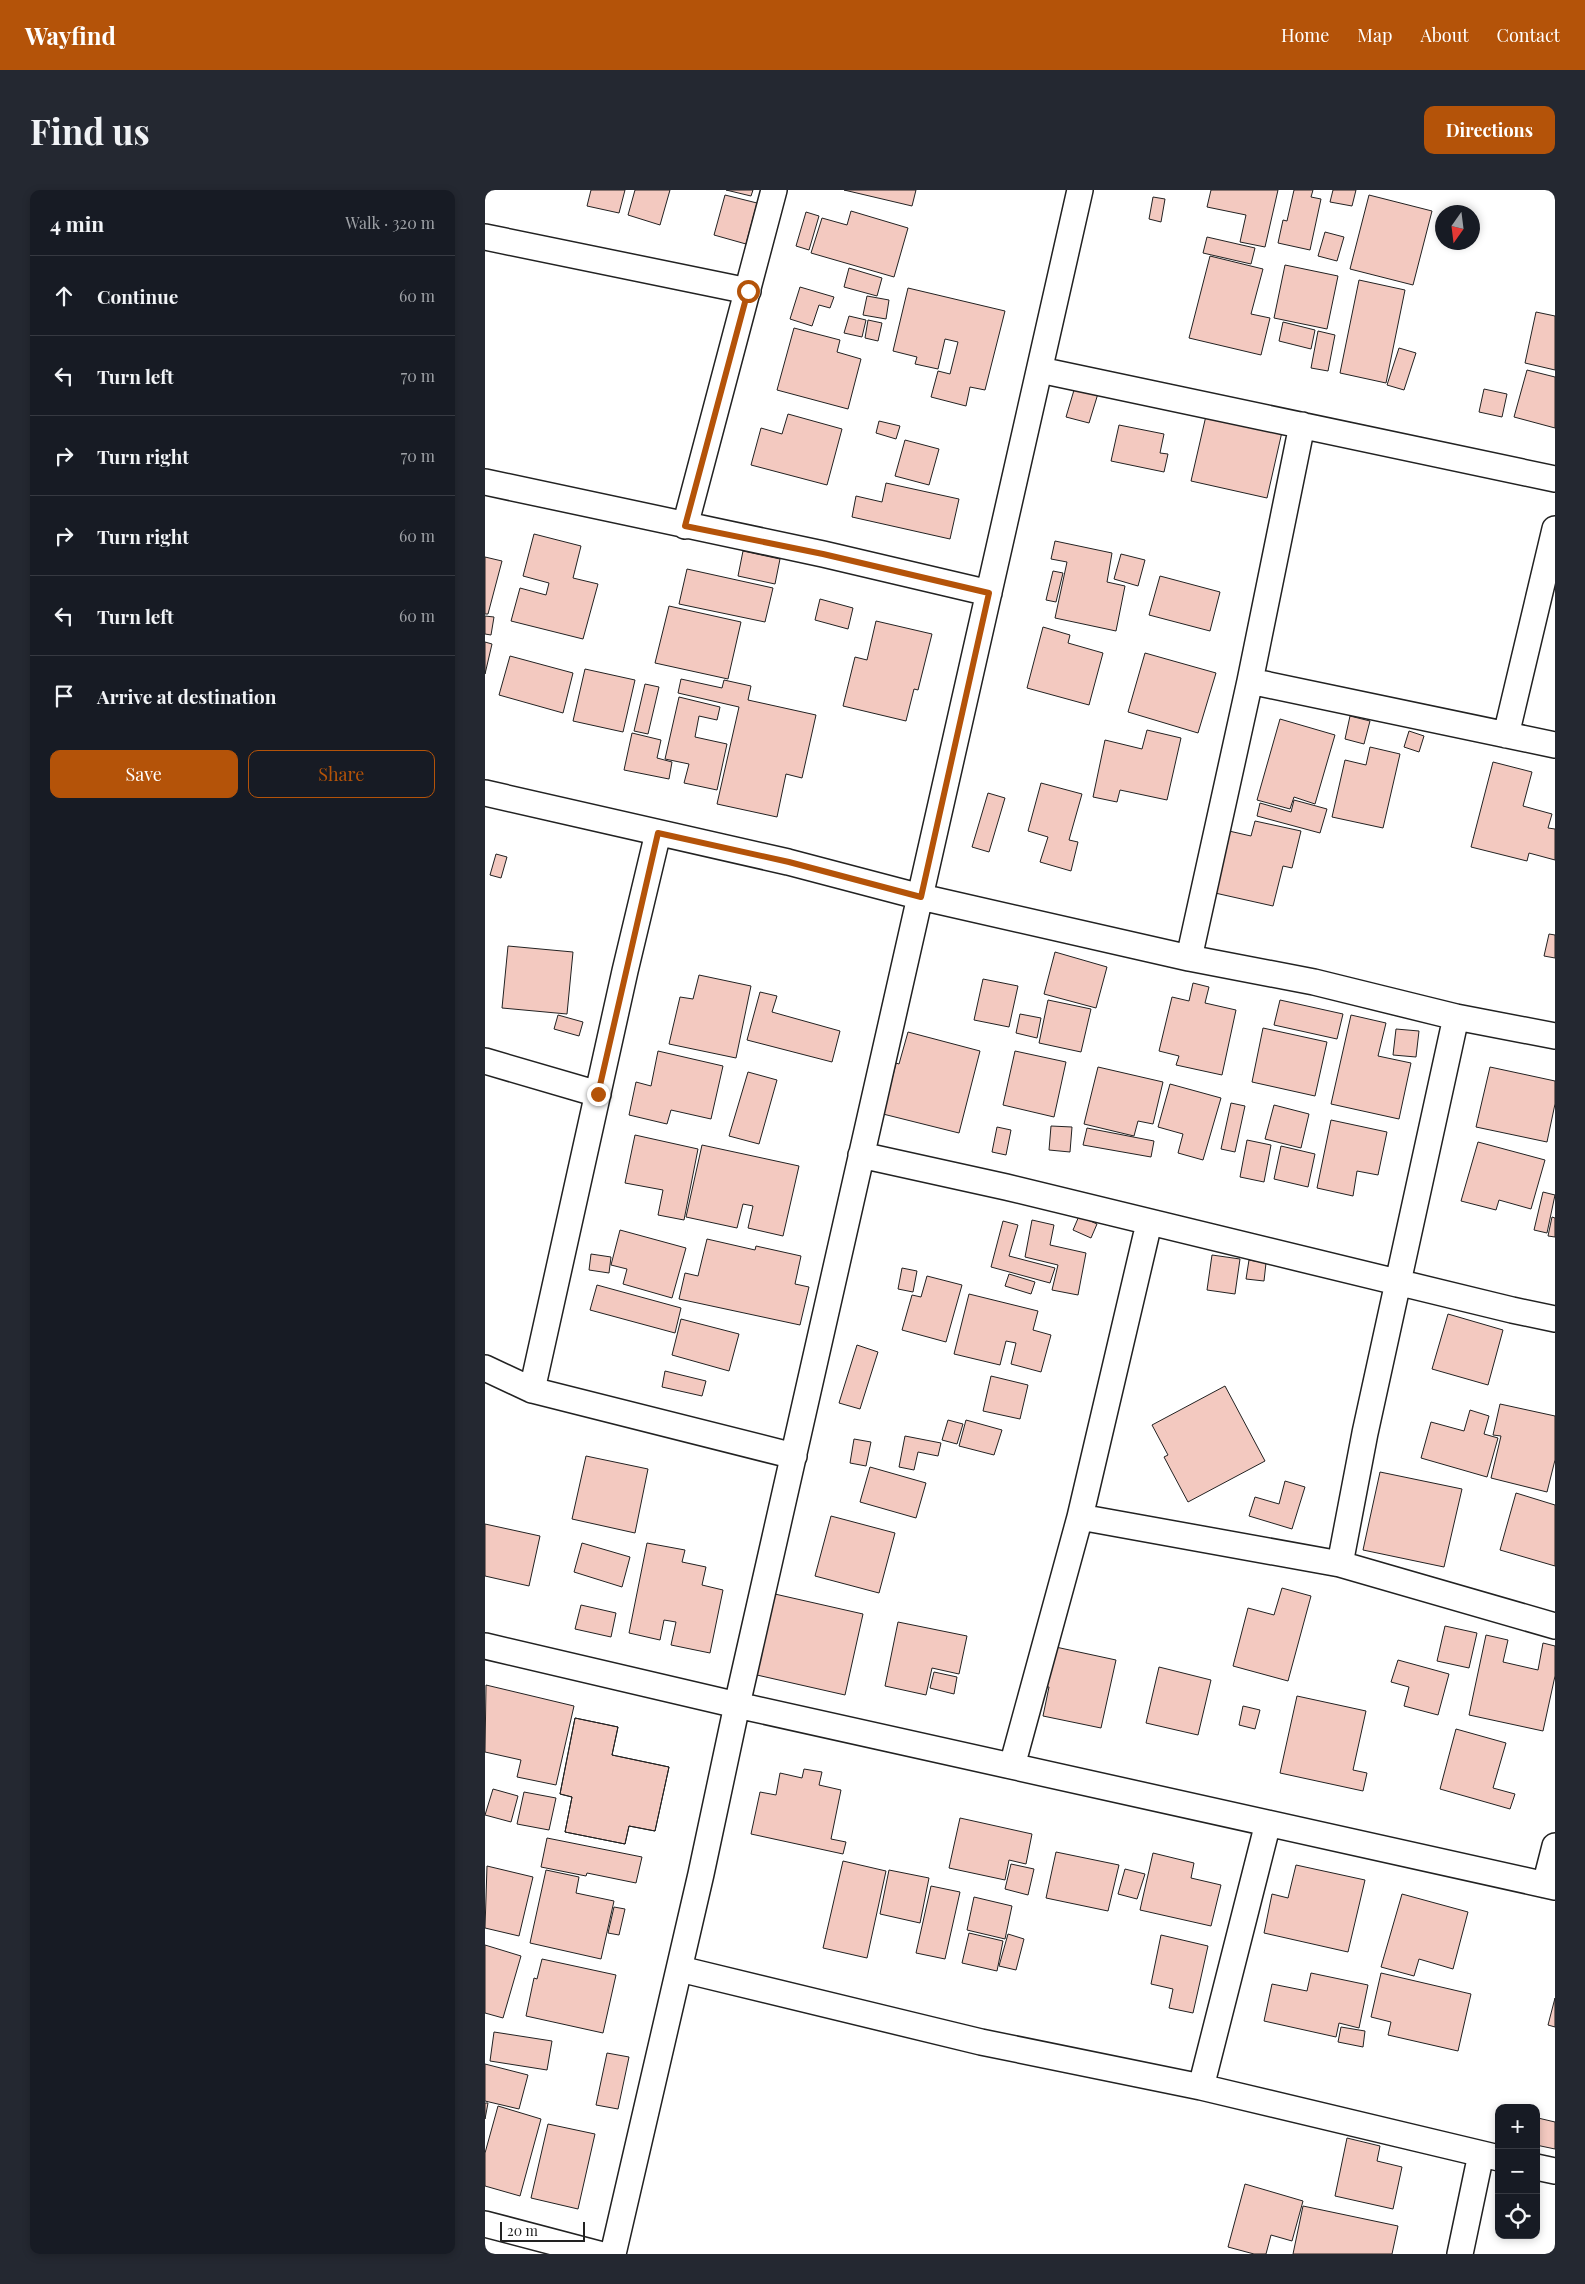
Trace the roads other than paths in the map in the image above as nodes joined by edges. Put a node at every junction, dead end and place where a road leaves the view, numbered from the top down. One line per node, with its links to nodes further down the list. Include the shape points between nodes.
1 (774, 190): 4 (street)
2 (1080, 190): 5 (street)
3 (485, 237): 4 (street)
4 (748, 291): 9 (street)
5 (1040, 370): 6 (street); 11 (street)
6 (1302, 425): 7 (street); 12 (street)
7 (1555, 479)
8 (485, 482): 9 (street)
9 (685, 526): 11 (street)
10 (1555, 529): 13 (street)
11 (989, 593): 17 (street)
12 (1250, 681): 13 (street); 18 (street)
13 (1506, 735): 14 (street)
14 (1555, 745)
15 (485, 793): 16 (street)
16 (658, 833): 17 (street, via 789,862); 22 (street)
17 (921, 897): 18 (street); 23 (street)
18 (1189, 958): 19 (street, via 1313,982)
19 (1456, 1017): 20 (street); 25 (street)
20 (1555, 1036)
21 (485, 1061): 22 (street)
22 (598, 1094): 28 (street)
23 (861, 1155): 24 (street); 29 (street)
24 (1149, 1223): 25 (street); 30 (street)
25 (1398, 1282): 26 (street); 31 (street)
26 (1555, 1319)
27 (485, 1368): 28 (street)
28 (532, 1390): 29 (street)
29 (794, 1456): 34 (street)
30 (1080, 1517): 31 (street); 35 (street)
31 (1340, 1564): 32 (street)
32 (1555, 1626)
33 (485, 1646): 34 (street)
34 (737, 1705): 35 (street); 39 (street)
35 (1012, 1766): 36 (street)
36 (1268, 1823): 38 (street); 40 (street)
37 (1555, 1846): 38 (street)
38 (1550, 1886)
39 (679, 1969): 40 (street, via 981,2042); 46 (street)
40 (1201, 2087): 41 (street)
41 (1490, 2156): 47 (street)
42 (1540, 2168): 43 (street)
43 (1555, 2171)
44 (485, 2224): 45 (street)
45 (599, 2254)
46 (613, 2254)
47 (1460, 2254)

